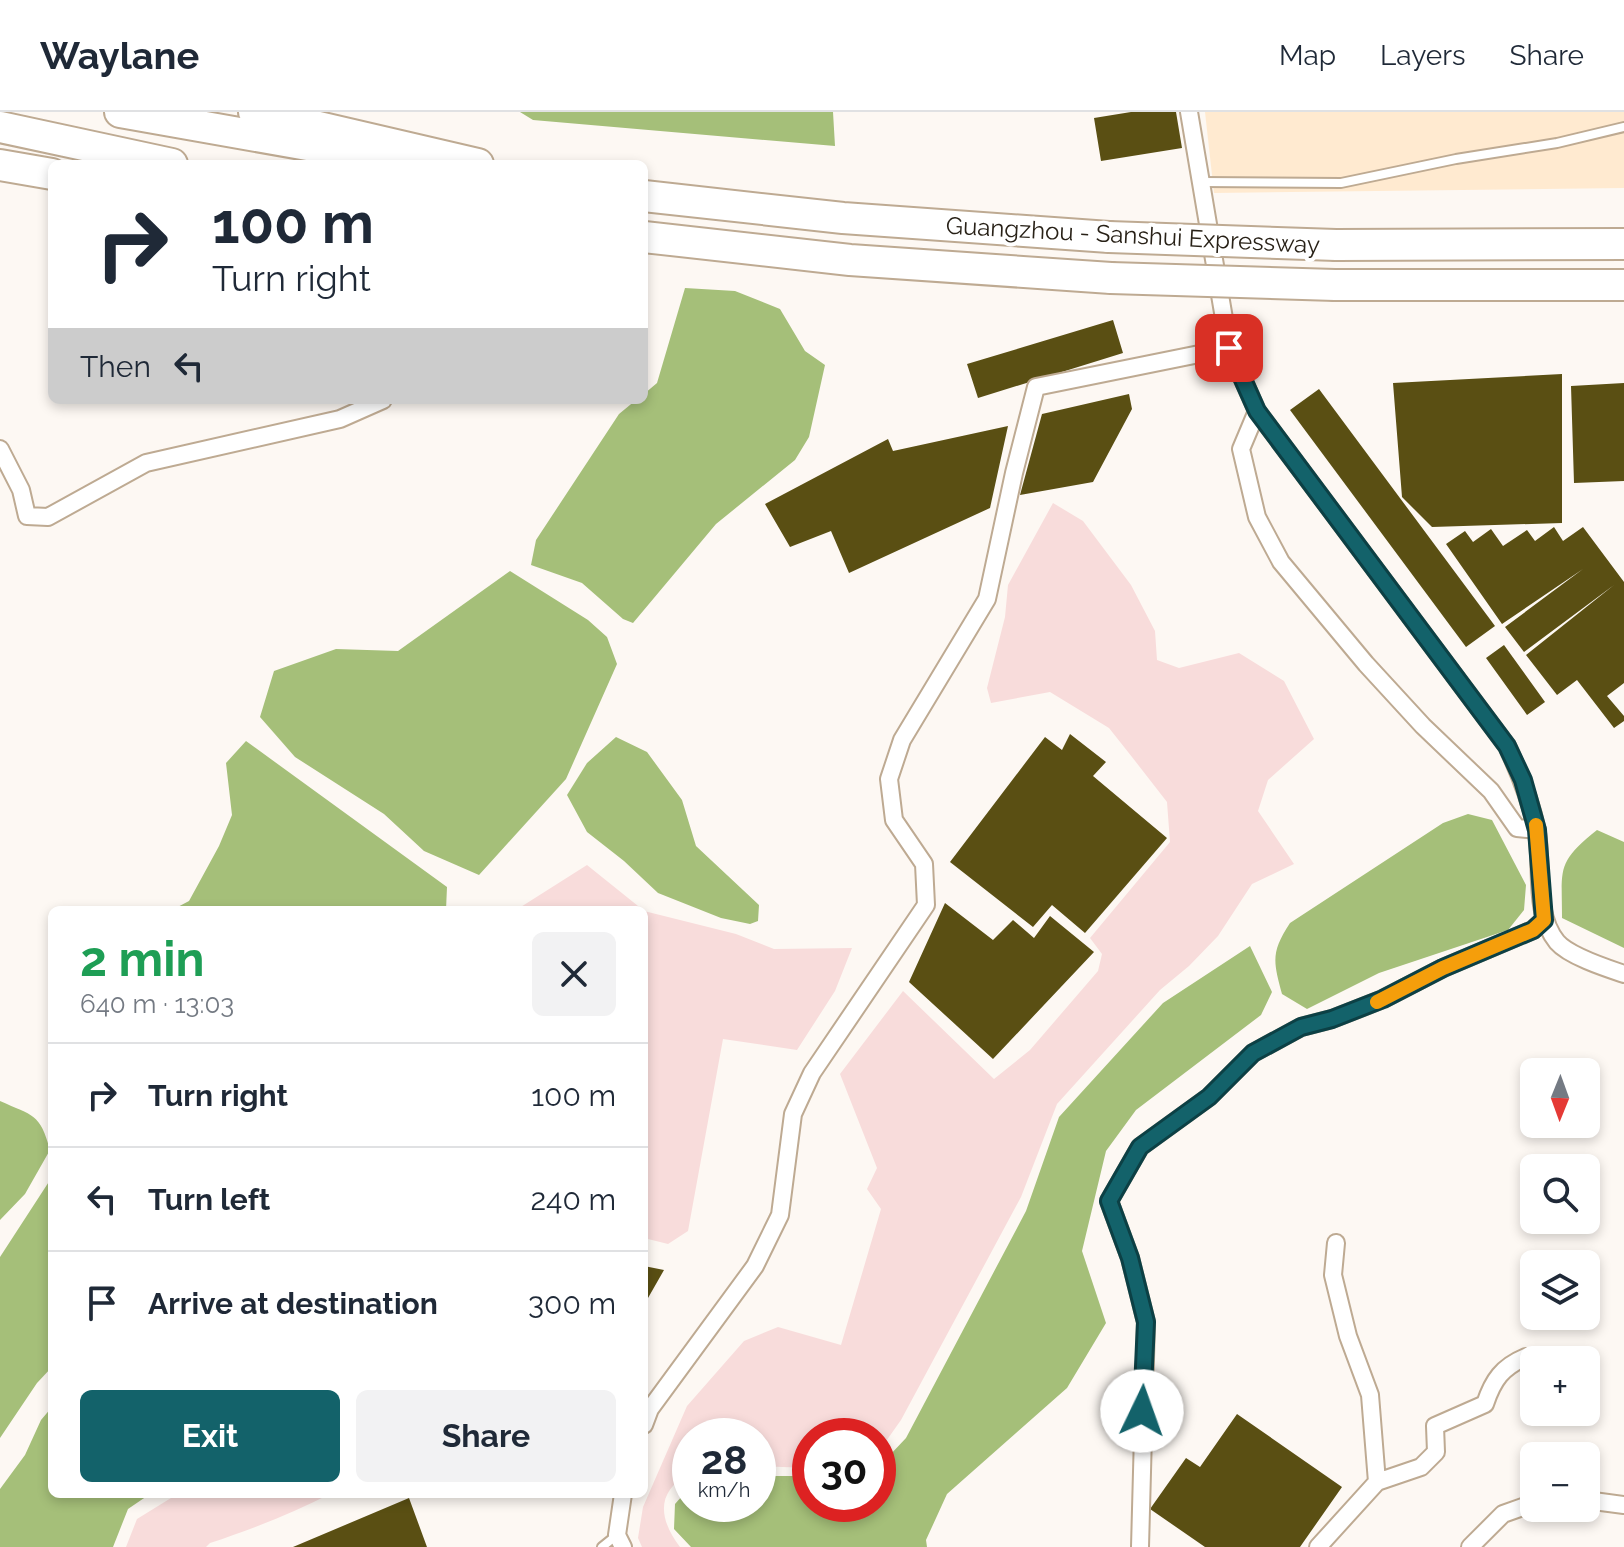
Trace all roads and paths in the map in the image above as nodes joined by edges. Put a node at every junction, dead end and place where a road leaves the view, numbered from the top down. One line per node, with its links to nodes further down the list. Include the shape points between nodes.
1 (120, 112): 7 (highway)
2 (254, 112): 8 (highway)
3 (1189, 112): 11 (street)
4 (0, 127): 6 (highway)
5 (1624, 127): 11 (lane, via 1341,183)
6 (153, 160)
7 (392, 160)
8 (461, 160)
9 (0, 165): 10 (highway)
10 (48, 173)
11 (1202, 182): 16 (street)
12 (648, 196): 14 (highway, Guangzhou - Sanshui Expressway, bridge, via 843,218 1109,237 1336,245)
13 (648, 240): 15 (highway, Guangzhou - Sanshui Expressway, bridge, via 1111,278)
14 (1624, 244)
15 (1624, 285)
16 (1229, 348): 18 (street); 25 (street, via 1036,387 987,599 902,740 889,779 894,820 924,864 926,905 812,1073 793,1114 780,1215 755,1266)
17 (374, 404): 19 (street, via 340,419 146,463 48,517 27,516 21,490)
18 (1257, 411): 20 (street, via 1507,746); 20 (street, via 1241,449 1257,517 1281,562 1366,664 1491,791 1517,828)
19 (0, 449)
20 (1537, 830): 21 (street)
21 (1544, 920): 22 (street, via 1559,944); 33 (street, via 1533,930 1383,999 1301,1027 1253,1053 1209,1097 1140,1147 1109,1201 1146,1322)
22 (1624, 974)
23 (1336, 1243): 26 (street, via 1333,1275 1370,1395)
24 (1520, 1359): 26 (street, via 1492,1382 1485,1404 1435,1426 1436,1452 1421,1467)
25 (648, 1414)
26 (1377, 1482): 34 (street)
27 (623, 1498): 31 (street)
28 (1600, 1502): 29 (street)
29 (1624, 1505)
30 (1520, 1508): 35 (street, via 1503,1514)
31 (620, 1541): 32 (lane)
32 (602, 1547)
33 (1140, 1547)
34 (1318, 1547)
35 (1470, 1547)

